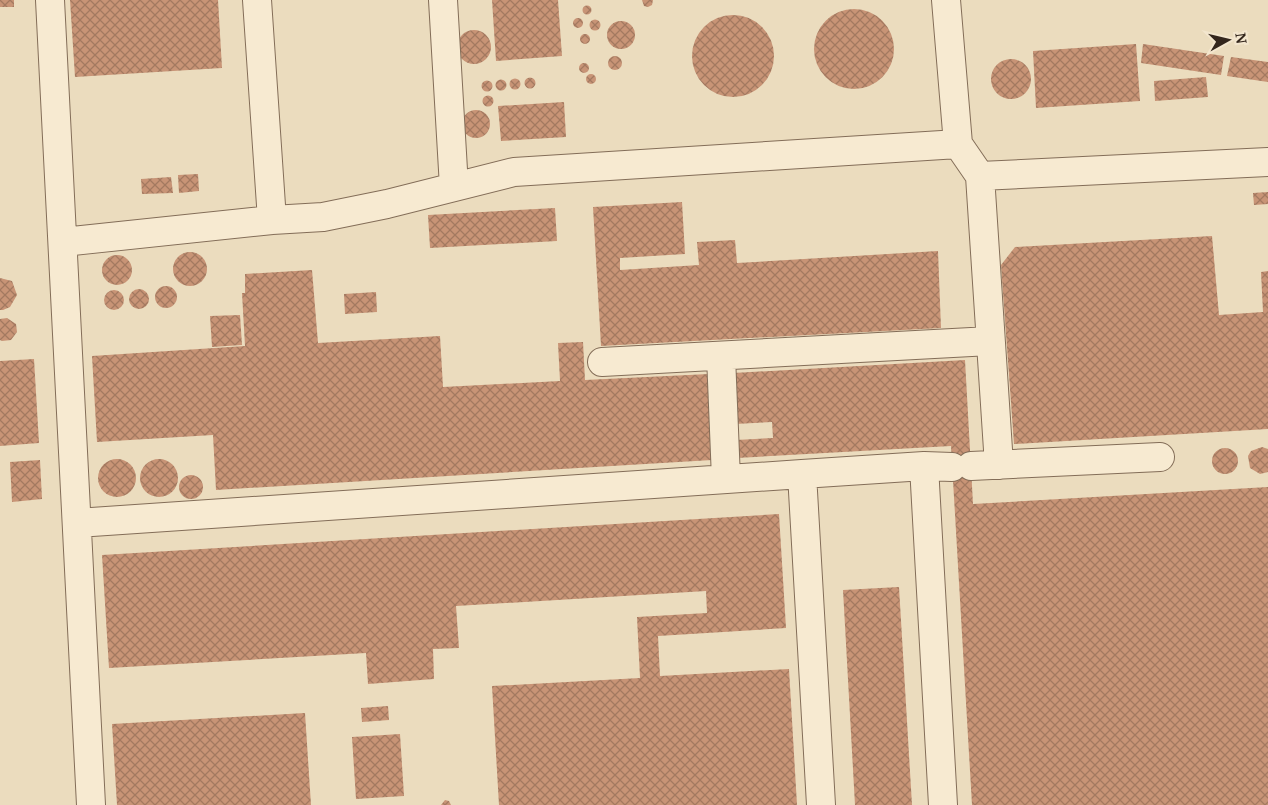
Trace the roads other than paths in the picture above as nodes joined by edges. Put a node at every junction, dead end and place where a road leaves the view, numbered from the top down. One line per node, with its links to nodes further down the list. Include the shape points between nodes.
1 (50, 0): 10 (lane)
2 (257, 0): 9 (lane)
3 (443, 0): 8 (lane)
4 (946, 0): 5 (lane)
5 (958, 144): 7 (lane); 8 (lane, via 514,172)
6 (1268, 162): 7 (lane)
7 (980, 176): 11 (lane)
8 (454, 187): 9 (lane, via 323,217)
9 (272, 220): 10 (lane)
10 (63, 242): 19 (lane)
11 (990, 341): 12 (lane); 15 (lane)
12 (721, 356): 13 (lane); 18 (lane)
13 (602, 362)
14 (1160, 457): 15 (lane)
15 (999, 465): 16 (lane)
16 (924, 466): 17 (lane); 22 (lane)
17 (802, 474): 18 (lane); 21 (lane)
18 (726, 479): 19 (lane)
19 (77, 523): 20 (lane)
20 (90, 805)
21 (821, 805)
22 (943, 805)

